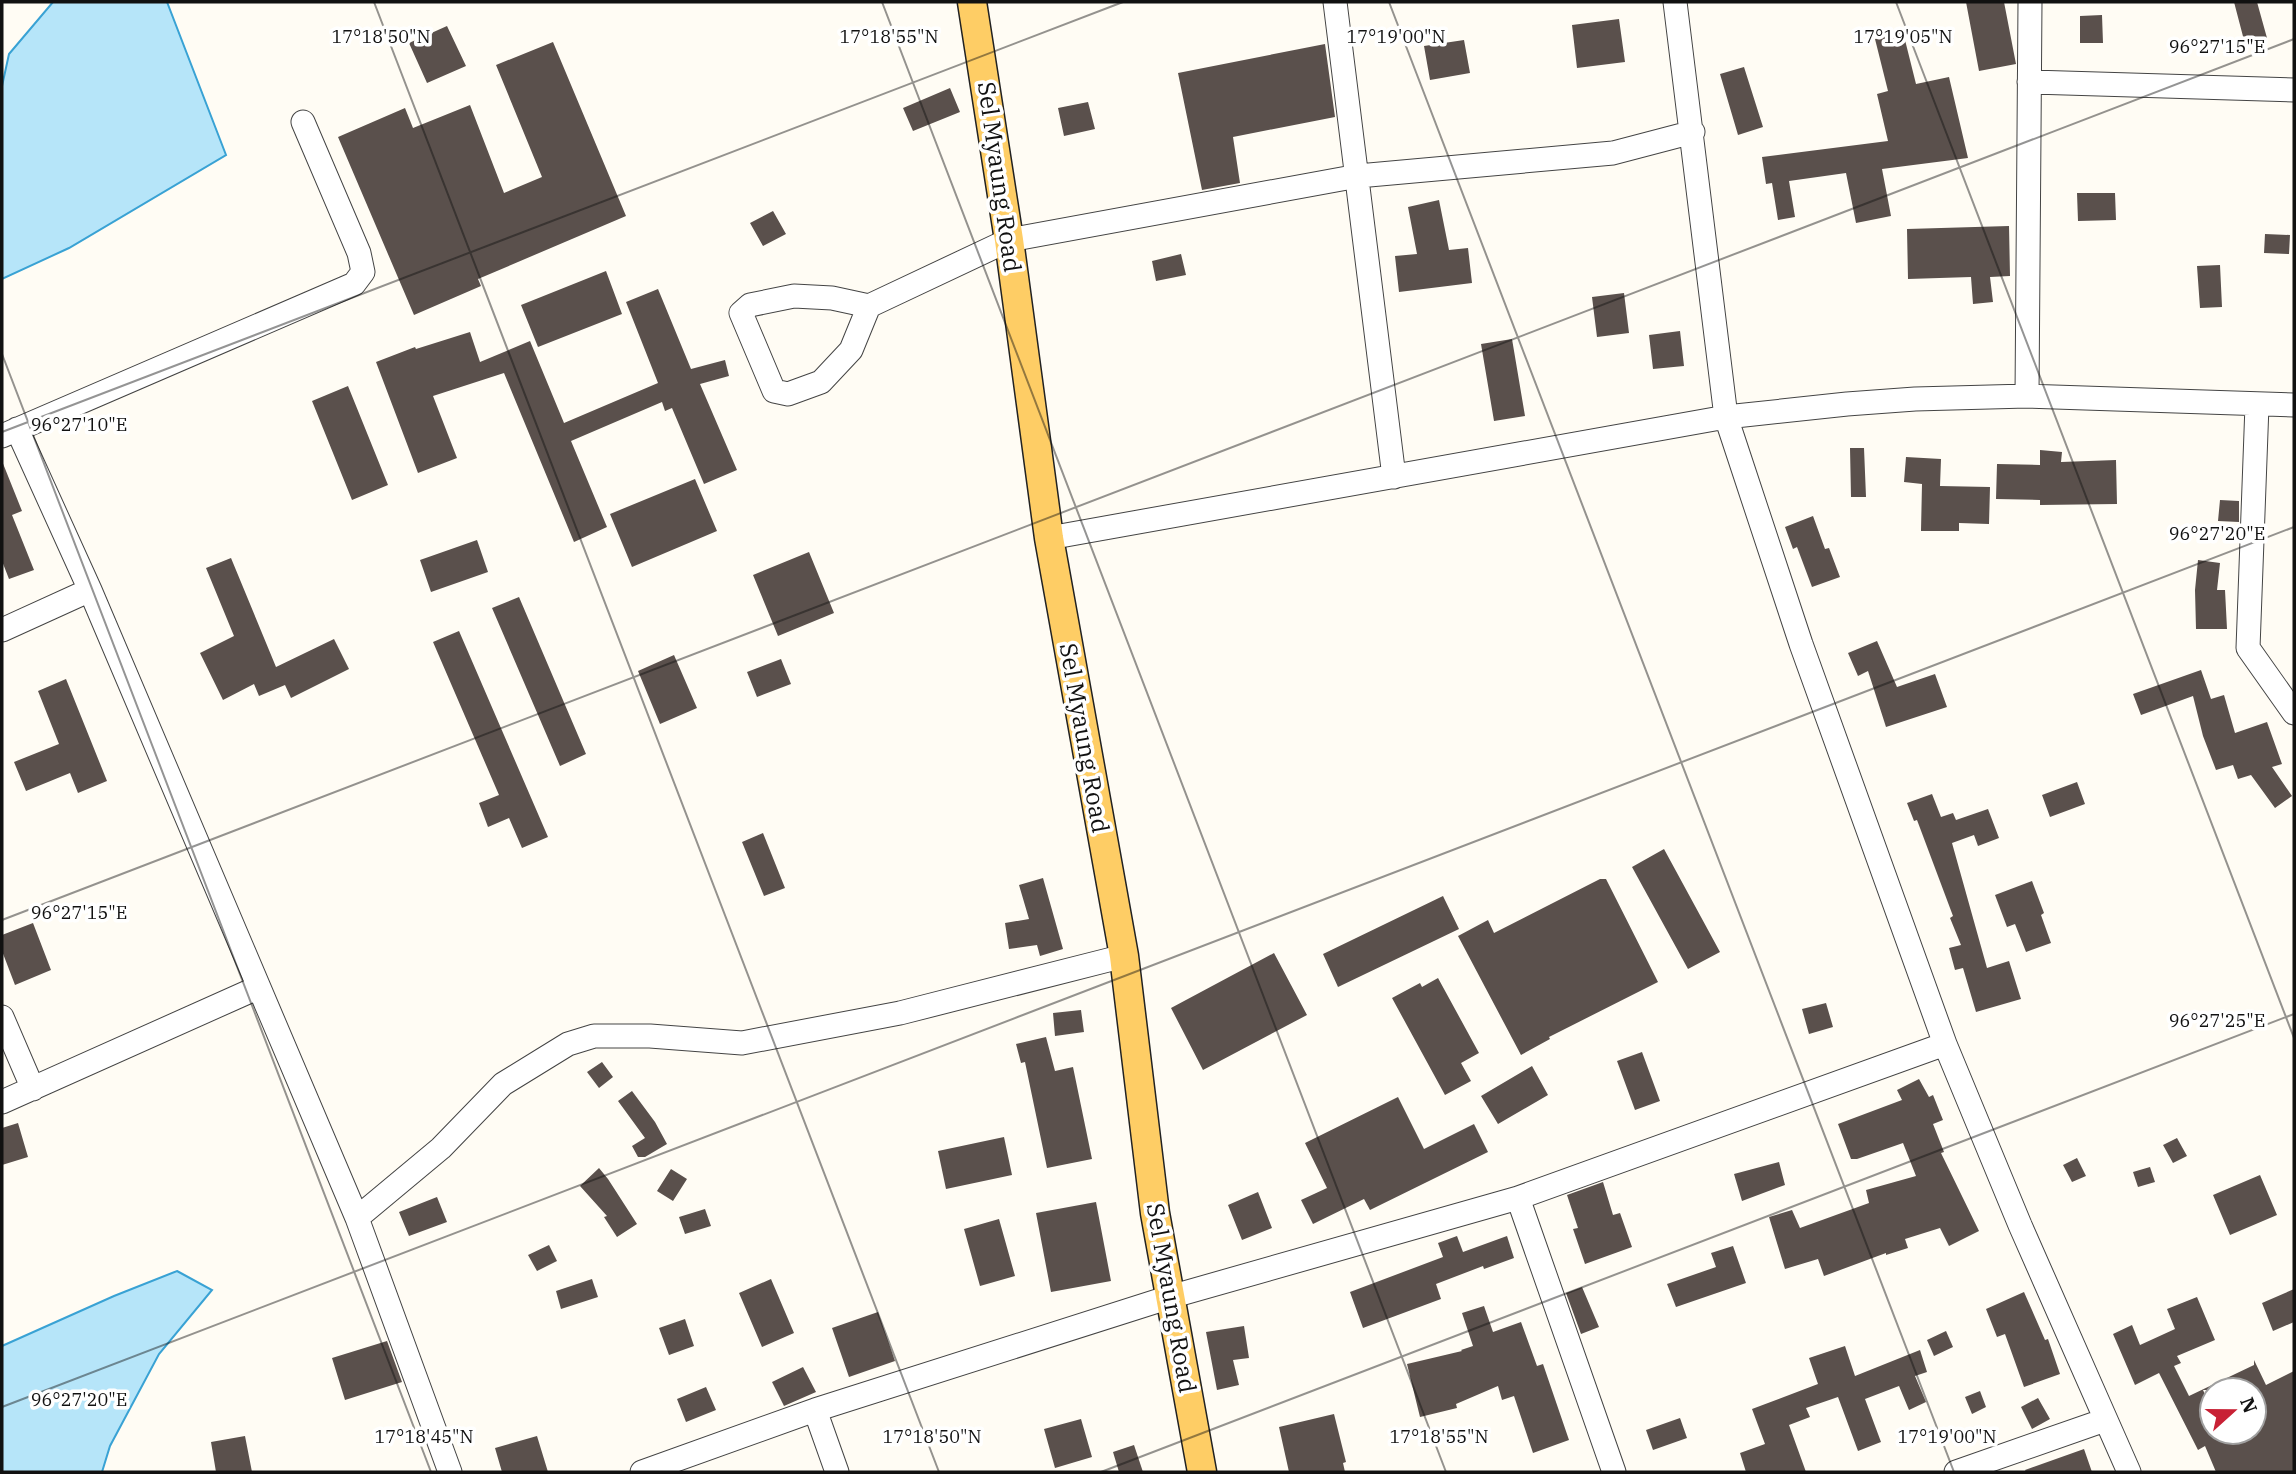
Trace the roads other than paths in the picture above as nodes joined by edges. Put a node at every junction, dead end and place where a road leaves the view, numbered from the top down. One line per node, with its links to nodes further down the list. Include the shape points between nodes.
1 (972, 2): 10 (main road, Sel Myaung Road)
2 (1335, 2): 9 (street)
3 (1675, 2): 8 (street)
4 (2029, 2): 5 (street)
5 (2029, 82): 6 (street); 12 (street)
6 (2294, 90)
7 (303, 122): 16 (street, via 359,253 363,272 354,284)
8 (1693, 132): 9 (street, via 1613,153); 15 (street)
9 (1358, 176): 10 (street); 17 (street)
10 (1009, 240): 11 (street); 18 (main road, Sel Myaung Road)
11 (869, 306): 11 (street, via 794,296 750,305 741,313 774,391 788,394 821,382 851,350)
12 (2027, 396): 13 (street); 15 (street, via 1915,399)
13 (2257, 405): 14 (street); 21 (street, via 2248,648)
14 (2294, 405)
15 (1726, 417): 17 (street); 25 (street, via 1801,644)
16 (10, 433): 19 (street)
17 (1394, 477): 18 (street)
18 (1048, 538): 22 (main road, Sel Myaung Road)
19 (90, 590): 20 (street); 23 (street)
20 (2, 630)
21 (2294, 713)
22 (1124, 956): 29 (street, via 900,1013 742,1043 594,1036 568,1044 503,1084 441,1148); 30 (main road, Sel Myaung Road, via 1155,1213)
23 (257, 988): 26 (street); 29 (street)
24 (2, 1017): 26 (street)
25 (1945, 1044): 28 (street); 32 (street)
26 (33, 1089): 27 (street)
27 (2, 1102)
28 (1518, 1198): 30 (street); 38 (street)
29 (357, 1218): 34 (street)
30 (1170, 1297): 31 (street); 37 (main road, Sel Myaung Road)
31 (816, 1410): 33 (street); 36 (street)
32 (2105, 1420): 39 (street); 40 (street)
33 (681, 1466): 35 (street)
34 (450, 1472)
35 (642, 1472)
36 (837, 1472)
37 (1202, 1472)
38 (1614, 1472)
39 (1956, 1472)
40 (2129, 1472)

